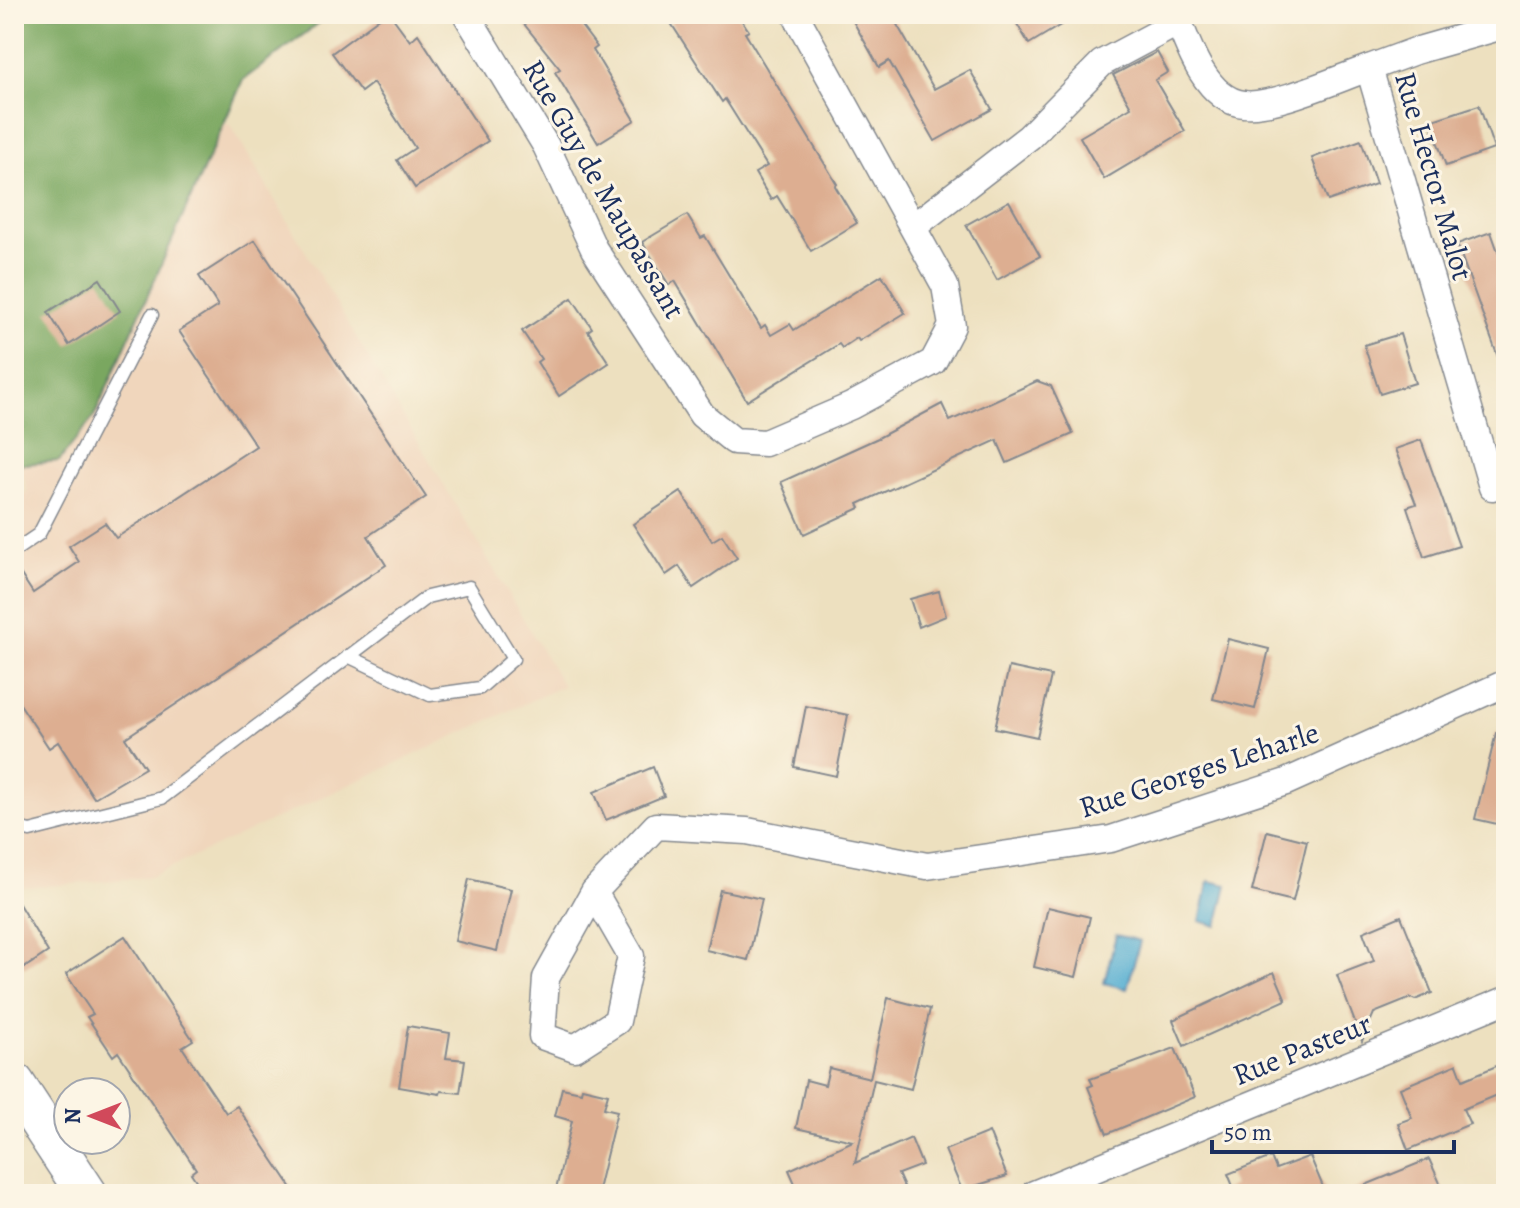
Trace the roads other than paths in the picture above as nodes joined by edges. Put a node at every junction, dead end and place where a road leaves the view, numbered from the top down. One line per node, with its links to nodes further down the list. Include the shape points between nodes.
1 (466, 14): 6 (street, Rue Guy de Maupassant, via 546,146 594,249 702,415 734,441 765,443 851,406 933,362 952,326 945,286)
2 (795, 14): 6 (street, Rue Guy de Maupassant)
3 (1177, 18): 5 (street, Rue Hector Malot, via 1192,59 1220,94 1242,104 1269,102); 6 (street, via 1102,63 1029,137)
4 (1506, 25): 5 (street, Rue Hector Malot)
5 (1369, 68): 8 (street, Rue Hector Malot)
6 (913, 227)
7 (152, 315): 9 (lane, via 39,534)
8 (1492, 487)
9 (14, 551)
10 (348, 656): 10 (lane, via 427,597 469,587 513,659 480,688 430,695); 12 (lane, via 162,798 30,831)
11 (1506, 683): 13 (street, Rue Georges Leharle, via 1286,782 1111,839 927,866 747,831 656,826)
12 (14, 827)
13 (594, 892): 13 (street, Rue Georges Leharle, via 546,978 542,1036 575,1048 617,1021 631,956)
14 (1506, 1000): 17 (street, Rue Pasteur)
15 (14, 1083): 16 (main road)
16 (87, 1194)
17 (1034, 1194)

